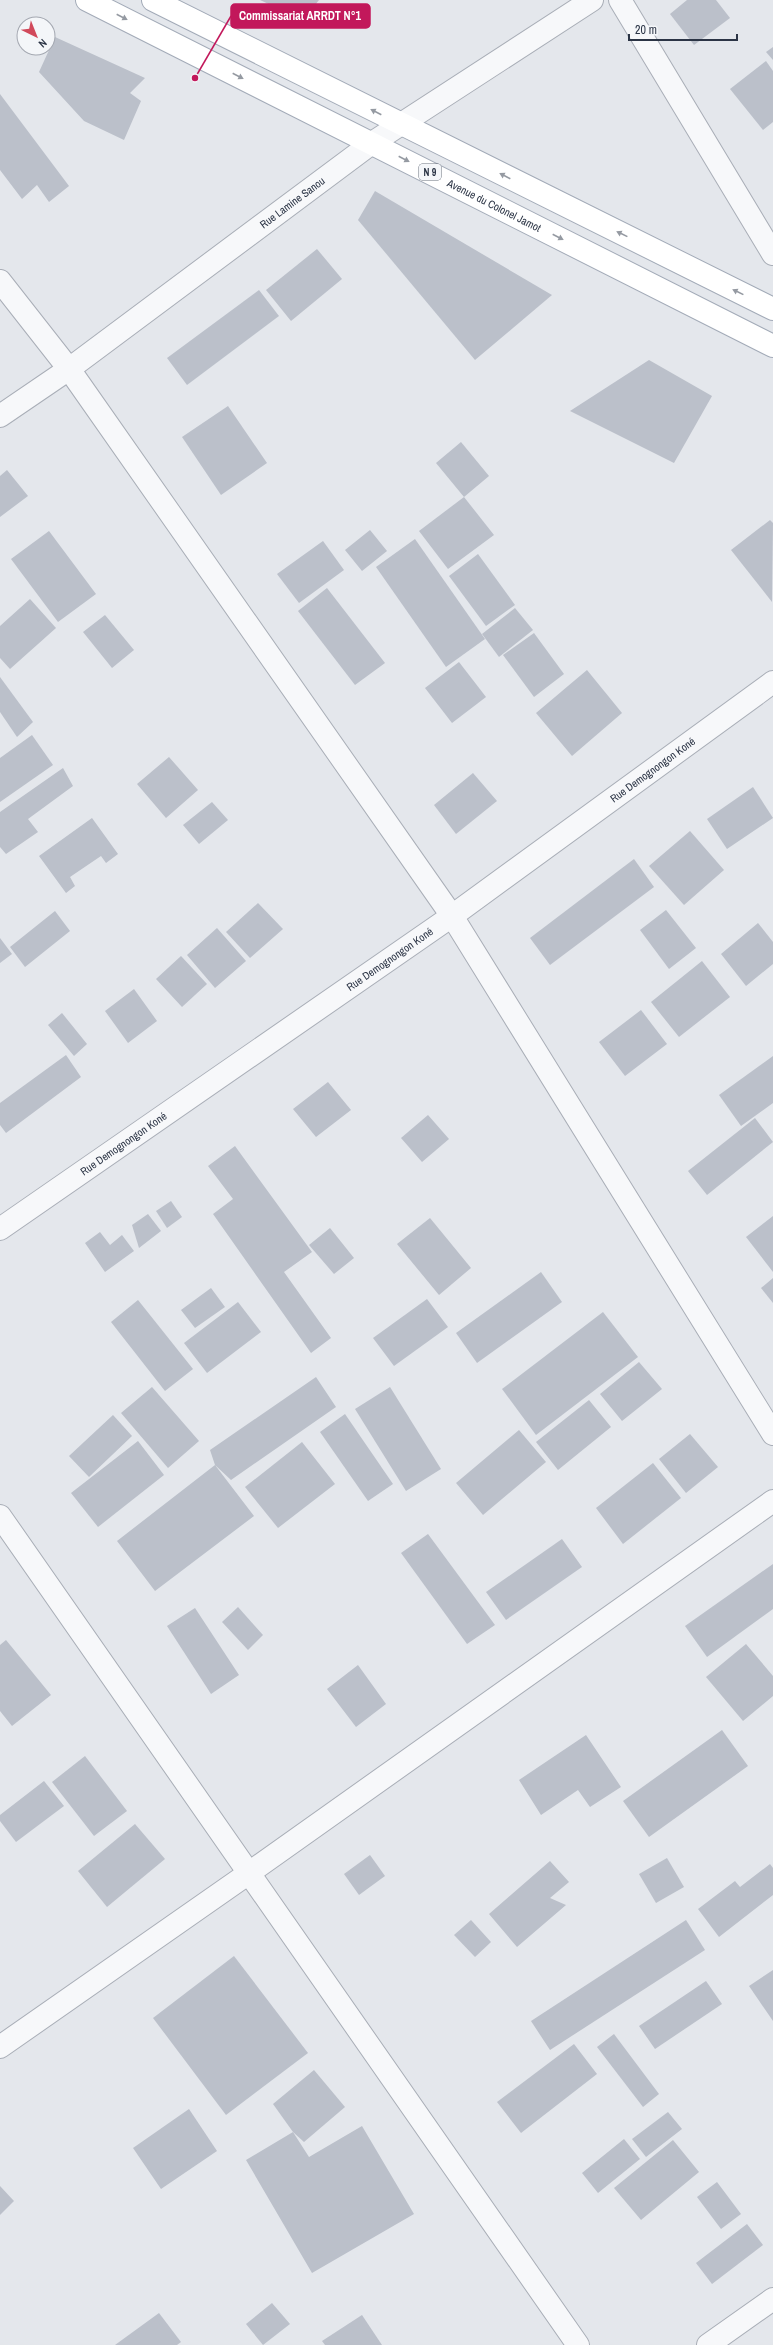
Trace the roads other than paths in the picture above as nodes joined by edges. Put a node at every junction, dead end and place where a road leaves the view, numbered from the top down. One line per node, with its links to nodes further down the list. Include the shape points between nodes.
1 (87, 0): 6 (main road, Avenue du Colonel Jamot / N 9, one-way to 6)
2 (153, 0): 5 (main road, one-way to 2)
3 (592, 0): 5 (street, Rue Lamine Sanou)
4 (620, 0): 7 (street)
5 (400, 124): 6 (street, Rue Lamine Sanou); 9 (main road, one-way to 5)
6 (372, 143): 10 (main road, Avenue du Colonel Jamot / N 9, one-way to 10); 11 (street, Rue Lamine Sanou)
7 (773, 254)
8 (0, 281): 11 (street)
9 (773, 309)
10 (773, 346)
11 (69, 369): 12 (street, Rue Lamine Sanou); 14 (street)
12 (0, 416)
13 (773, 682): 14 (street, Rue Demognongon Koné)
14 (452, 916): 15 (street, Rue Demognongon Koné); 16 (street)
15 (0, 1228)
16 (773, 1434)
17 (773, 1501): 19 (street)
18 (0, 1516): 19 (street)
19 (249, 1873): 20 (street); 22 (street)
20 (0, 2047)
21 (773, 2299): 23 (street)
22 (578, 2345)
23 (708, 2345)

